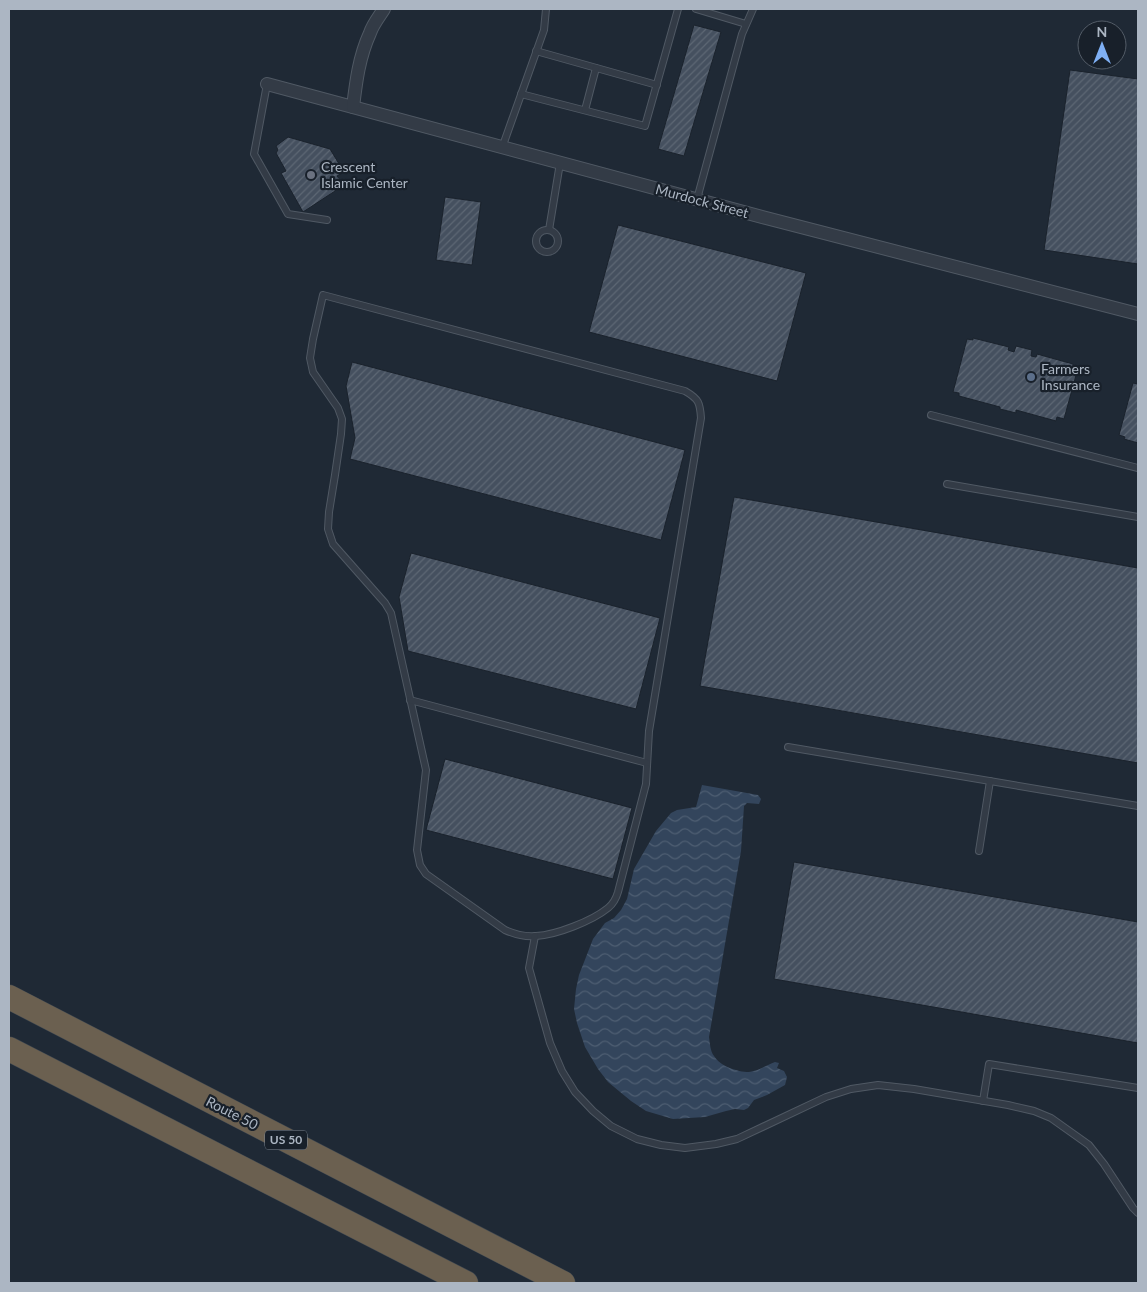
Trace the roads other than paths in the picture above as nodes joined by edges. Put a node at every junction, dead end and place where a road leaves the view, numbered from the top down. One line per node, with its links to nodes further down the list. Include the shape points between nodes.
1 (384, 9): 12 (street, via 363,50)
2 (546, 9): 7 (lane, via 544,30)
3 (678, 9): 10 (lane)
4 (696, 9): 6 (lane)
5 (753, 9): 6 (lane)
6 (746, 24): 16 (lane)
7 (536, 51): 8 (lane); 11 (lane)
8 (596, 68): 10 (lane); 13 (lane)
9 (267, 84): 12 (street, Murdock Street); 17 (lane, via 254,154 288,214)
10 (657, 85): 13 (lane, via 646,126)
11 (521, 94): 13 (lane); 14 (lane)
12 (353, 107): 14 (street, Murdock Street)
13 (585, 110)
14 (502, 148): 15 (street, Murdock Street)
15 (560, 163): 16 (street, Murdock Street); 18 (lane)
16 (697, 200): 19 (street, Murdock Street)
17 (327, 220)
18 (549, 230)
19 (1138, 314)
20 (931, 415): 21 (lane)
21 (1138, 468)
22 (947, 484): 23 (lane)
23 (1138, 517)
24 (410, 700): 26 (lane); 26 (lane, via 392,613 333,544 328,530 342,419 338,408 312,372 310,358 323,295 694,396 700,405 701,418 649,731); 30 (lane, via 426,770 416,850 422,870 500,927)
25 (788, 746): 27 (lane)
26 (647, 762): 30 (lane, via 646,784 614,901 609,908 577,925)
27 (990, 781): 28 (lane); 29 (lane)
28 (1138, 806)
29 (979, 851)
30 (535, 936): 34 (lane, via 529,968 550,1043 562,1071 575,1092 593,1111 637,1139 685,1148 716,1144 737,1139 826,1097 878,1085)
31 (9, 997): 37 (highway, Route 50 / US 50)
32 (9, 1050): 36 (highway)
33 (1138, 1088): 34 (lane, via 990,1064)
34 (983, 1101): 35 (lane, via 1034,1111 1051,1118 1089,1145)
35 (1138, 1212)
36 (466, 1283)
37 (563, 1283)

